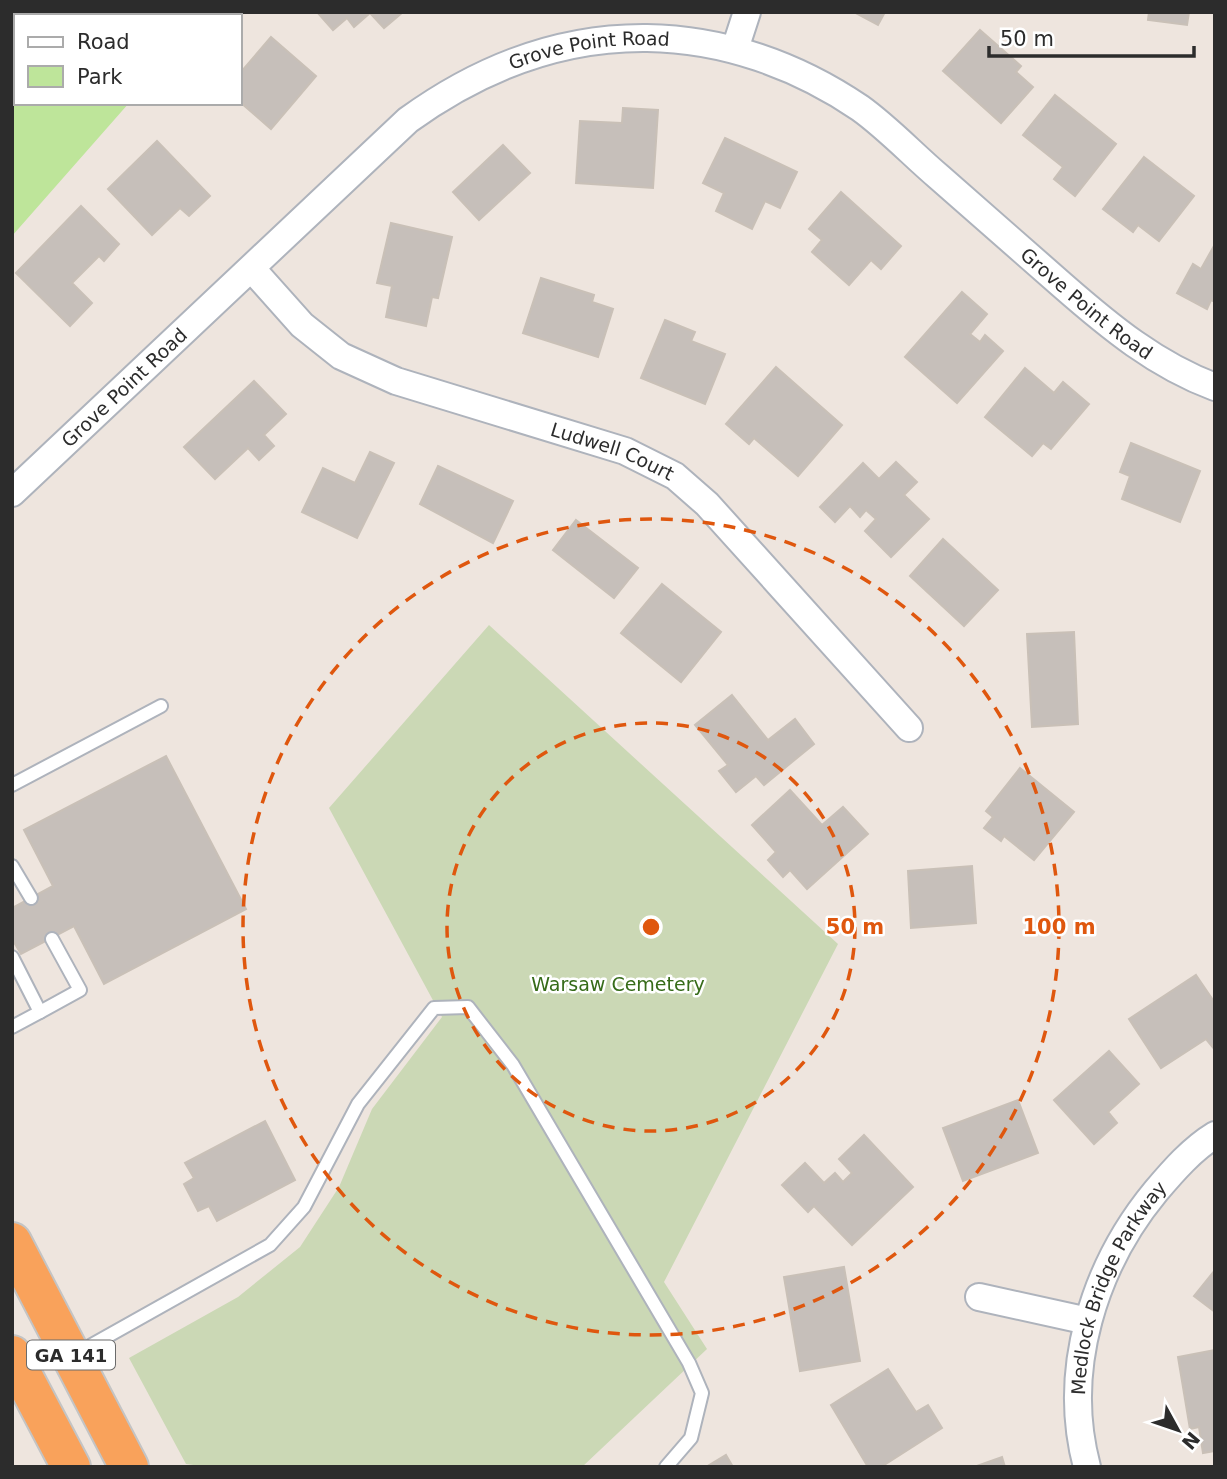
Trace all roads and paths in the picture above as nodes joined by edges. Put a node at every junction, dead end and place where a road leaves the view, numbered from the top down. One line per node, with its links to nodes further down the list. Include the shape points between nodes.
1 (747, 12): 2 (street)
2 (735, 49): 3 (street, Grove Point Road, via 677,38 613,38 550,48 489,70 408,120); 4 (street, Grove Point Road, via 800,72 861,108 1117,333 1180,374)
3 (252, 269): 5 (street, Grove Point Road); 7 (street, Ludwell Court, via 302,325 359,365 396,381 625,451 675,476 707,504)
4 (1215, 387)
5 (12, 493)
6 (161, 706): 8 (lane)
7 (909, 728)
8 (12, 785)
9 (12, 866): 10 (lane)
10 (31, 898)
11 (52, 939): 13 (lane, via 80,990)
12 (12, 957): 13 (lane)
13 (40, 1012): 14 (lane)
14 (12, 1027)
15 (1215, 1135): 18 (street, Medlock Bridge Parkway, via 1172,1171 1134,1218 1104,1271)
16 (12, 1242): 20 (highway, GA 141)
17 (979, 1297): 18 (street)
18 (1088, 1321): 24 (street, Medlock Bridge Parkway, via 1078,1390 1080,1440)
19 (12, 1355): 21 (highway, GA 141)
20 (72, 1356): 22 (highway, GA 141); 23 (lane, via 270,1245 304,1207 358,1104 434,1008 468,1007 513,1065 689,1363 702,1393 691,1438)
21 (71, 1467)
22 (129, 1467)
23 (666, 1467)
24 (1087, 1467)

